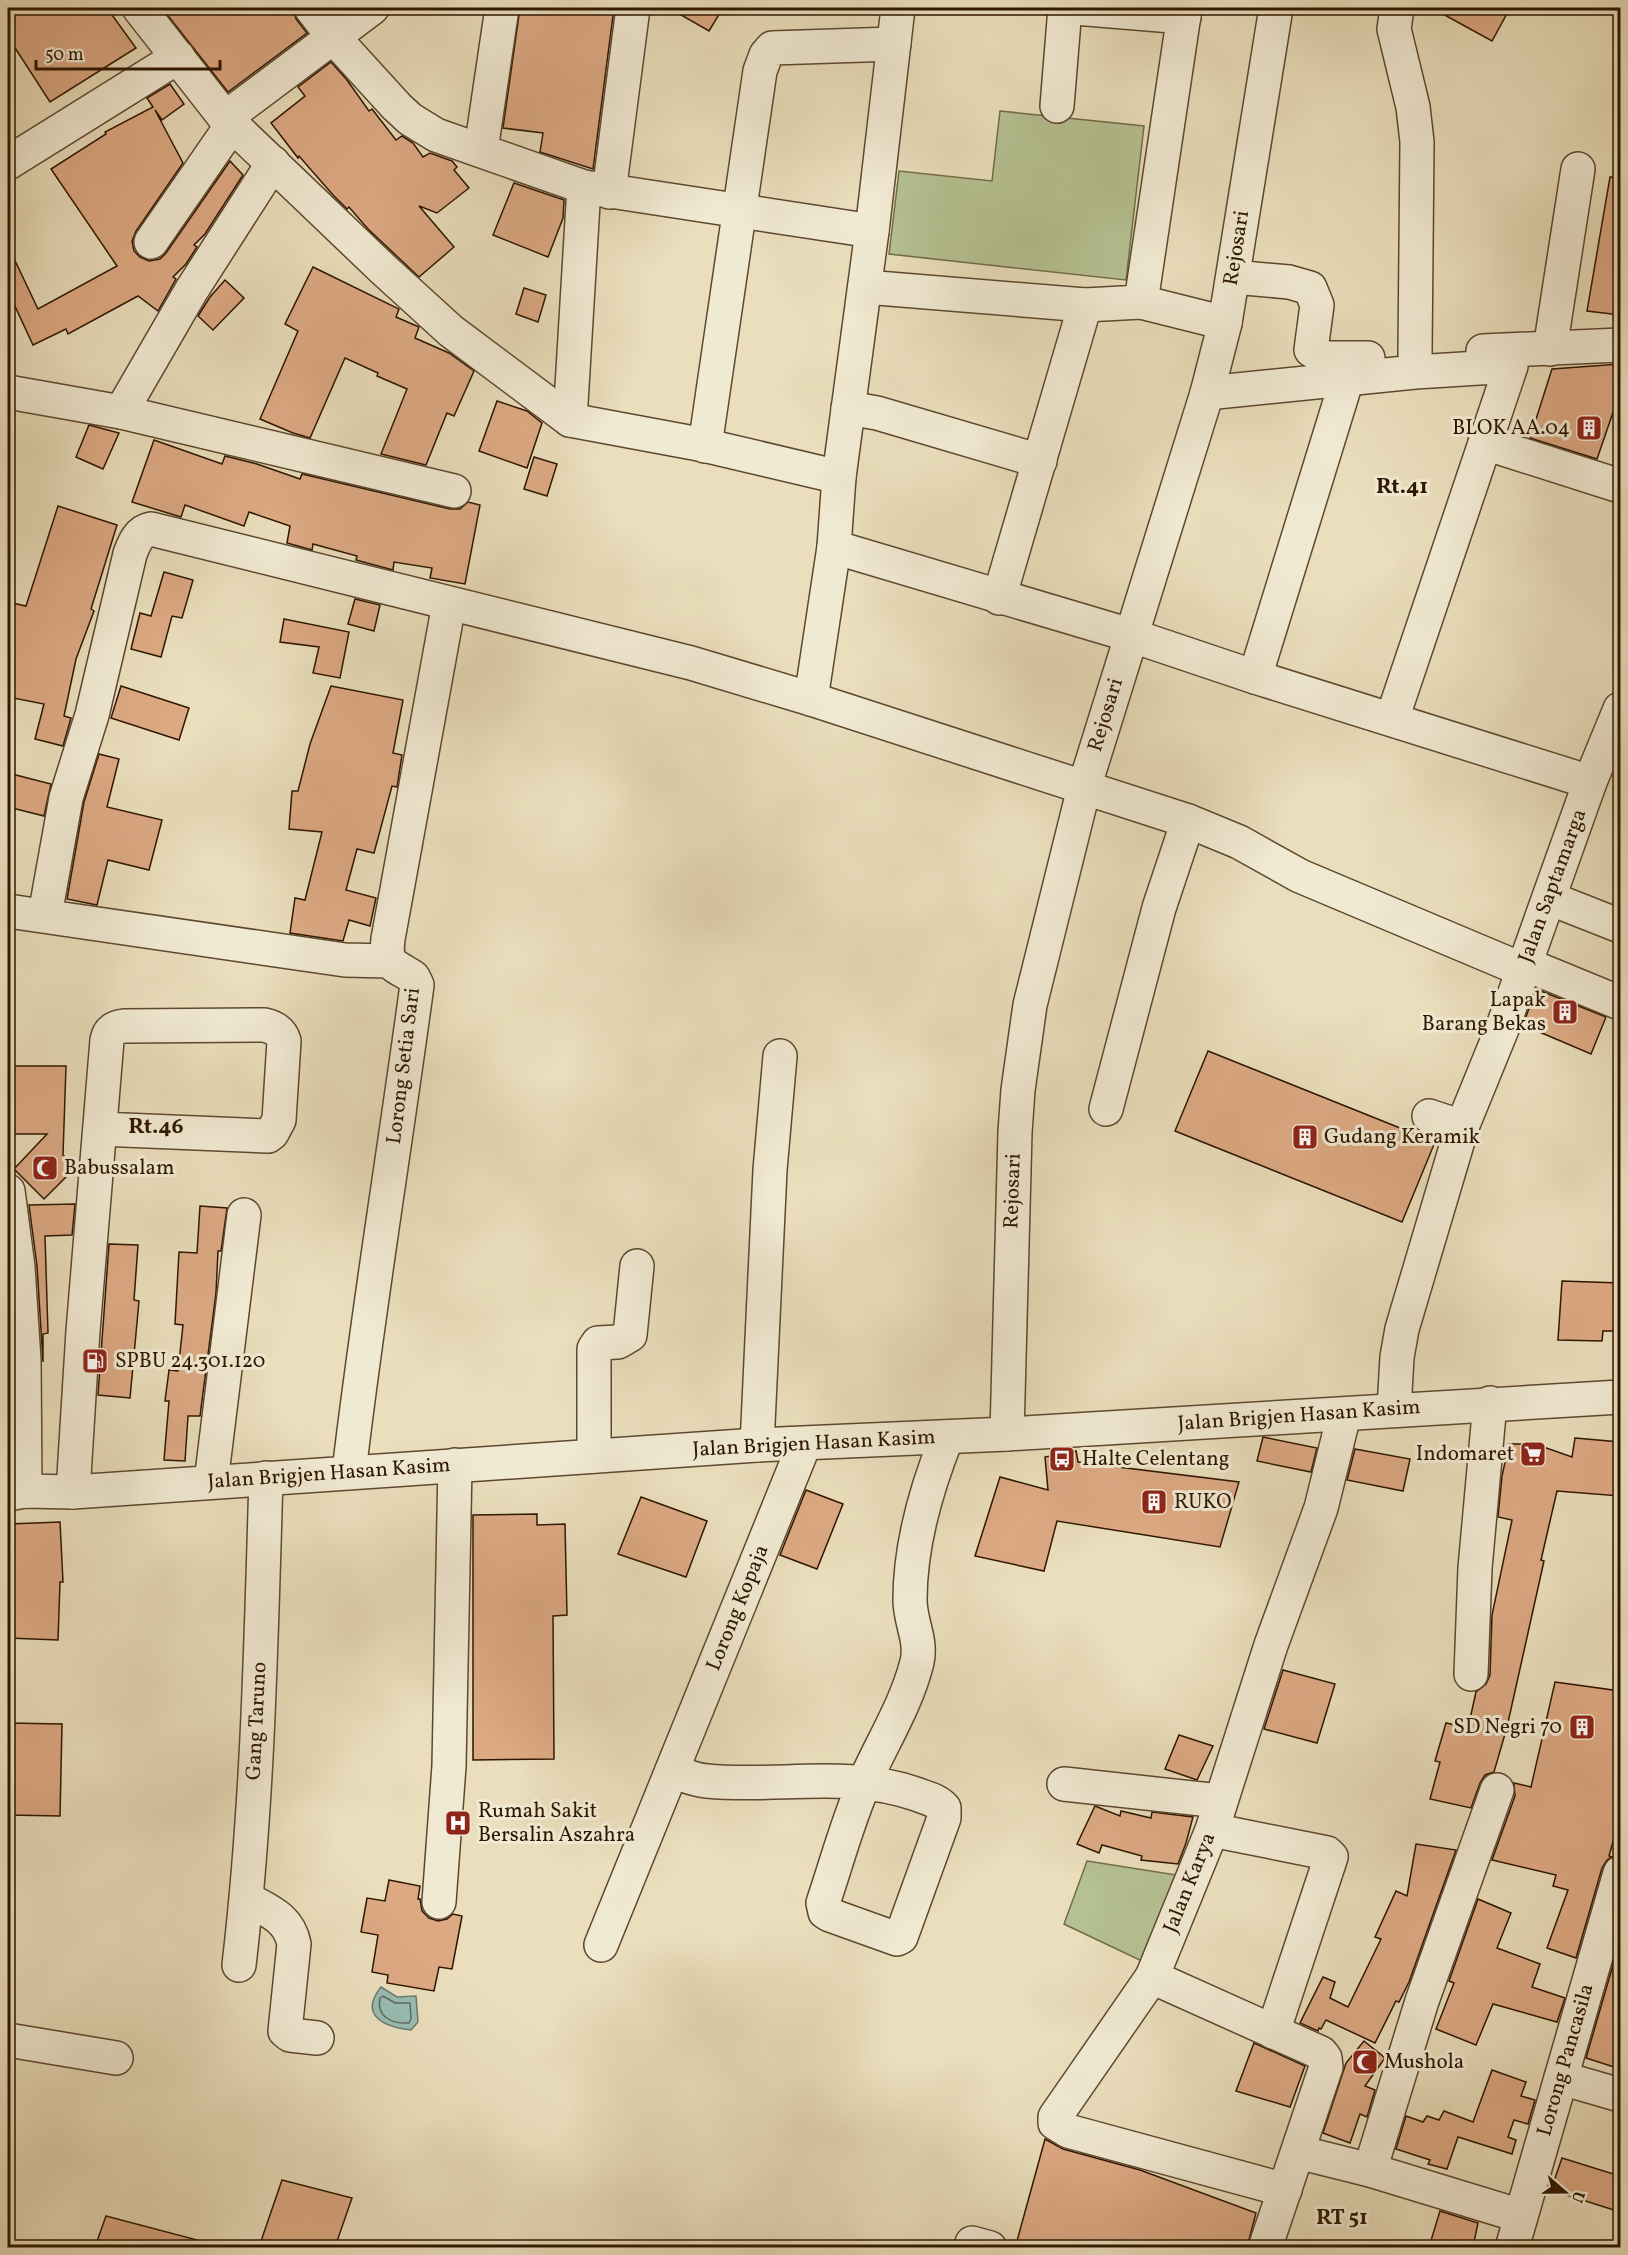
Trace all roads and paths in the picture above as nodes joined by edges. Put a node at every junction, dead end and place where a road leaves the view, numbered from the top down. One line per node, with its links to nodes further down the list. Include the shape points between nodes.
1 (139, 8): 14 (street)
2 (311, 8): 12 (street)
3 (372, 8): 12 (street)
4 (501, 8): 17 (street)
5 (633, 8): 21 (street)
6 (898, 8): 13 (street)
7 (1065, 8): 15 (street)
8 (1075, 8): 11 (street)
9 (1276, 8): 25 (street, Rejosari)
10 (1397, 8): 32 (street, via 1394,29 1413,107 1417,142)
11 (1185, 12): 27 (street)
12 (334, 38): 16 (street); 17 (street, via 410,119 436,135)
13 (894, 44): 22 (street, via 772,48 760,71); 23 (street)
14 (178, 57): 16 (street); 18 (street)
15 (1057, 106)
16 (229, 121): 19 (street); 24 (street)
17 (481, 150): 21 (street)
18 (8, 163)
19 (273, 164): 37 (street, via 191,291); 38 (street, via 451,331)
20 (1578, 169): 31 (street)
21 (597, 190): 22 (street); 38 (street)
22 (739, 212): 23 (street); 40 (street)
23 (872, 231): 26 (street)
24 (151, 242)
25 (1233, 277): 29 (street, Rejosari); 32 (street, via 1310,288 1317,305 1311,350 1324,358)
26 (864, 287): 28 (street); 36 (street)
27 (1141, 302): 28 (street); 29 (street)
28 (1085, 305): 41 (street)
29 (1225, 324): 35 (street, Rejosari)
30 (1620, 345): 31 (street)
31 (1550, 349): 32 (street)
32 (1415, 354)
33 (1347, 379): 35 (street); 39 (street, via 1511,366); 49 (street)
34 (8, 392): 37 (street)
35 (1207, 393): 48 (street, Rejosari)
36 (848, 408): 41 (street); 42 (street)
37 (121, 412): 44 (street)
38 (570, 420): 40 (street)
39 (1485, 443): 43 (street); 51 (street)
40 (705, 446): 42 (street)
41 (1040, 461): 46 (street)
42 (839, 477): 45 (street)
43 (1620, 486)
44 (454, 491)
45 (834, 547): 46 (street); 50 (street)
46 (999, 598): 48 (street)
47 (449, 604): 50 (street, via 691,663); 58 (street, via 161,530 146,530 130,554 92,715 66,798); 60 (street, Lorong Setia Sari, via 388,939)
48 (1130, 635): 49 (street); 54 (street, Rejosari)
49 (1255, 677): 51 (street)
50 (811, 699): 54 (street)
51 (1392, 719): 53 (street)
52 (1617, 728): 53 (street, Jalan Saptamarga)
53 (1590, 782): 56 (street, Jalan Saptamarga)
54 (1084, 788): 55 (street); 75 (street, Rejosari, via 1030,1005 1018,1090)
55 (1188, 821): 61 (street, via 1246,845 1300,876); 64 (street, via 1159,908)
56 (1549, 898): 59 (street); 61 (street, Jalan Saptamarga)
57 (8, 910): 58 (street)
58 (45, 915): 60 (street, via 345,960)
59 (1620, 926)
60 (389, 961): 81 (street, Lorong Setia Sari, via 413,977 417,985)
61 (1524, 967): 62 (street); 66 (street, Jalan Saptamarga)
62 (1620, 1003)
63 (780, 1056): 77 (street, via 770,1170)
64 (1106, 1109)
65 (1429, 1116): 66 (street)
66 (1462, 1127): 73 (street, Jalan Saptamarga, via 1402,1329)
67 (100, 1129): 67 (street, via 107,1040 114,1029 264,1025 282,1035 279,1120 267,1136); 84 (street)
68 (8, 1191): 85 (street, via 24,1360)
69 (244, 1215): 83 (street)
70 (637, 1266): 79 (street, via 630,1335 618,1342 598,1343 594,1349)
71 (1620, 1396): 72 (street, Jalan Brigjen Hasan Kasim)
72 (1491, 1403): 73 (street, Jalan Brigjen Hasan Kasim); 86 (street, via 1475,1568)
73 (1394, 1410): 74 (street, Jalan Brigjen Hasan Kasim)
74 (1344, 1415): 75 (street, Jalan Brigjen Hasan Kasim); 91 (street, Jalan Karya, via 1321,1508 1271,1645)
75 (1007, 1434): 76 (street, Jalan Brigjen Hasan Kasim)
76 (947, 1437): 78 (street, Jalan Brigjen Hasan Kasim); 88 (street, via 917,1529 910,1570 910,1603 919,1644 917,1660 902,1704)
77 (757, 1445): 78 (street, Jalan Brigjen Hasan Kasim); 79 (street, Jalan Brigjen Hasan Kasim)
78 (804, 1445): 87 (street, Lorong Kopaja)
79 (594, 1456): 80 (street, Jalan Brigjen Hasan Kasim)
80 (455, 1466): 81 (street, Jalan Brigjen Hasan Kasim); 94 (street, via 449,1766)
81 (349, 1472): 82 (street, Jalan Brigjen Hasan Kasim)
82 (266, 1478): 83 (street, Jalan Brigjen Hasan Kasim); 93 (street, Gang Taruno)
83 (211, 1482): 84 (street, Jalan Brigjen Hasan Kasim)
84 (73, 1492): 85 (street, Jalan Brigjen Hasan Kasim)
85 (16, 1493)
86 (1471, 1674)
87 (672, 1771): 88 (street, via 706,1781); 95 (street, Lorong Kopaja)
88 (865, 1782): 88 (street, via 934,1800 944,1808 944,1818 901,1937 897,1939 830,1915 822,1908)
89 (1064, 1784): 91 (street)
90 (1497, 1790): 105 (street, via 1422,2001)
91 (1216, 1816): 97 (street, Jalan Karya); 98 (street, via 1331,1857)
92 (1620, 1873): 102 (street, Lorong Pancasila)
93 (247, 1899): 96 (street, Gang Taruno); 99 (street, via 279,1916 292,1933 285,2031)
94 (439, 1902)
95 (602, 1945)
96 (239, 1965)
97 (1152, 1977): 98 (street); 106 (street, Jalan Karya, via 1055,2117 1055,2123 1068,2131)
98 (1274, 2032): 104 (street, via 1321,2053 1326,2062)
99 (317, 2038)
100 (8, 2040): 101 (street)
101 (116, 2058)
102 (1561, 2078): 103 (street); 107 (street, Lorong Pancasila)
103 (1620, 2095)
104 (1298, 2152): 105 (street); 106 (street)
105 (1370, 2170): 107 (street)
106 (1285, 2190): 108 (street)
107 (1521, 2216): 109 (street, Lorong Pancasila)
108 (1265, 2247)
109 (1512, 2247)

